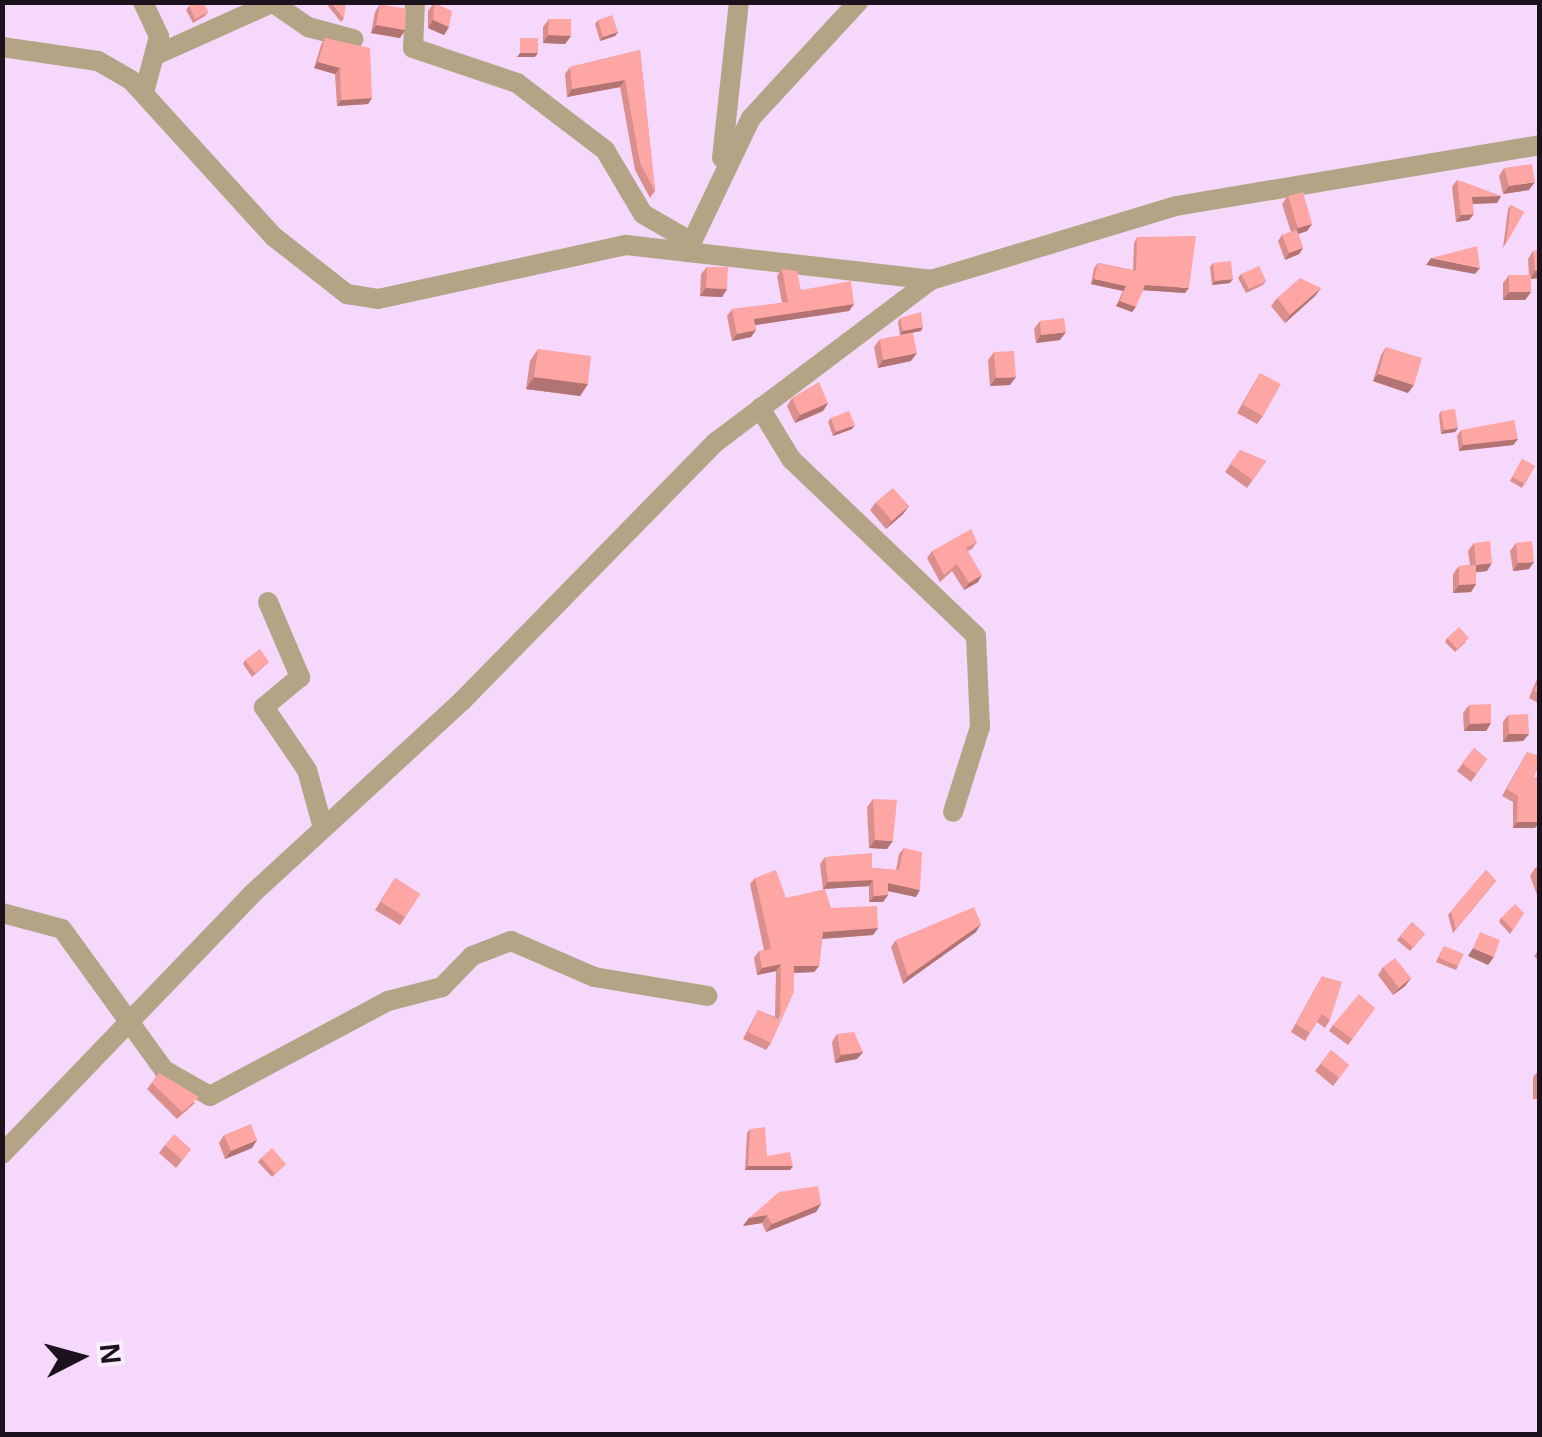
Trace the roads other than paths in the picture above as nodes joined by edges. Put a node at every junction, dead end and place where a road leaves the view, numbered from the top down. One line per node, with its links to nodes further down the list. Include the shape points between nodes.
1 (142, 2): 8 (street, via 160,36)
2 (415, 2): 12 (street, via 413,48 517,83 605,150 642,214)
3 (739, 2): 11 (street)
4 (858, 2): 11 (street, via 774,88)
5 (272, 3): 6 (street); 8 (street)
6 (353, 38)
7 (2, 47): 9 (street, via 98,62)
8 (156, 54): 9 (street)
9 (144, 93): 12 (street, via 274,237 347,294 378,299 603,247)
10 (1540, 145): 13 (street, via 1176,206)
11 (721, 166): 12 (street)
12 (688, 247): 13 (street)
13 (931, 280): 14 (street)
14 (760, 408): 16 (street, via 791,459 976,636 980,728); 17 (street)
15 (268, 602): 17 (street, via 300,677 264,706 307,770)
16 (952, 812)
17 (322, 824): 20 (street)
18 (2, 913): 20 (street, via 62,929)
19 (708, 996): 20 (street, via 594,978 511,941 472,956 442,987 388,1001 210,1096 164,1070)
20 (131, 1020): 21 (street)
21 (2, 1154)

